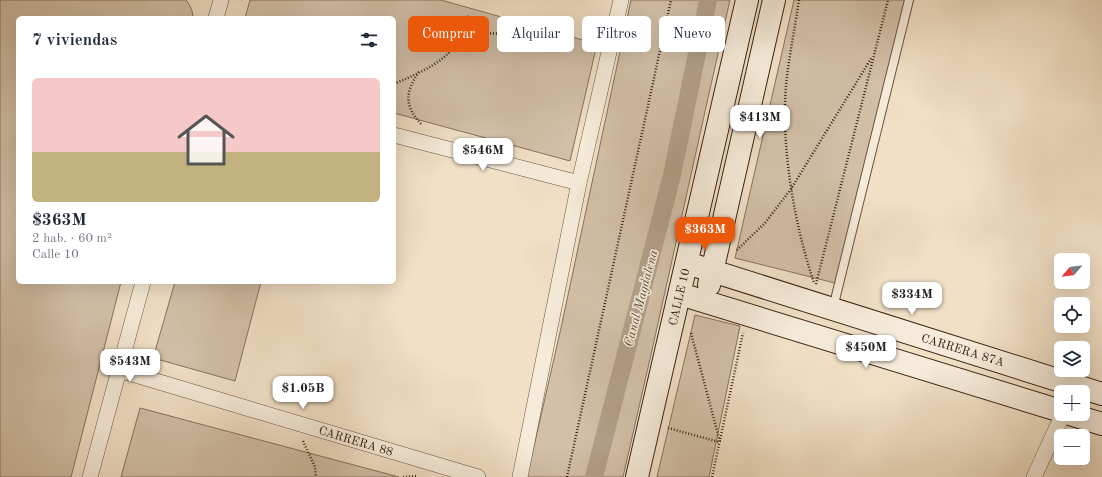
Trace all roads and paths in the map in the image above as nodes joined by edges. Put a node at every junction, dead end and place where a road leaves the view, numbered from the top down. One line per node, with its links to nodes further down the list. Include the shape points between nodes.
1 (621, 0): 14 (street)
2 (671, 0): 40 (path)
3 (747, 0): 17 (street, CALLE 10)
4 (774, 0): 18 (street)
5 (799, 0): 15 (path, via 786,85)
6 (888, 0): 9 (path)
7 (909, 0): 22 (lane)
8 (450, 52): 10 (path)
9 (874, 54): 15 (path); 15 (path, via 815,286 797,227)
10 (419, 72): 11 (path); 12 (path, via 410,87 408,98 409,108)
11 (396, 83)
12 (422, 125)
13 (396, 136): 14 (street)
14 (579, 183): 39 (street)
15 (791, 189): 16 (path, via 765,223)
16 (736, 251)
17 (687, 263): 18 (street, CARRERA 87A); 20 (street, CALLE 10)
18 (712, 271): 21 (street); 22 (street, CARRERA 87A)
19 (142, 284): 25 (street)
20 (680, 294): 21 (street); 33 (street, CALLE 10)
21 (705, 301): 23 (street)
22 (833, 309): 26 (street, CARRERA 87A)
23 (747, 314): 29 (street); 35 (path)
24 (690, 331): 35 (path)
25 (119, 370): 32 (street, CARRERA 88); 36 (street)
26 (1062, 385)
27 (1090, 392): 28 (street, CARRERA 87A)
28 (1102, 394)
29 (1054, 409)
30 (1090, 420): 34 (street)
31 (1059, 421): 43 (street)
32 (295, 422): 37 (path, via 316,467); 38 (street, CARRERA 88)
33 (650, 423): 35 (path); 41 (street, CALLE 10)
34 (1102, 424)
35 (720, 442): 42 (path)
36 (90, 477)
37 (316, 477)
38 (478, 477)
39 (520, 477)
40 (567, 477)
41 (637, 477)
42 (712, 477)
43 (1034, 477)

